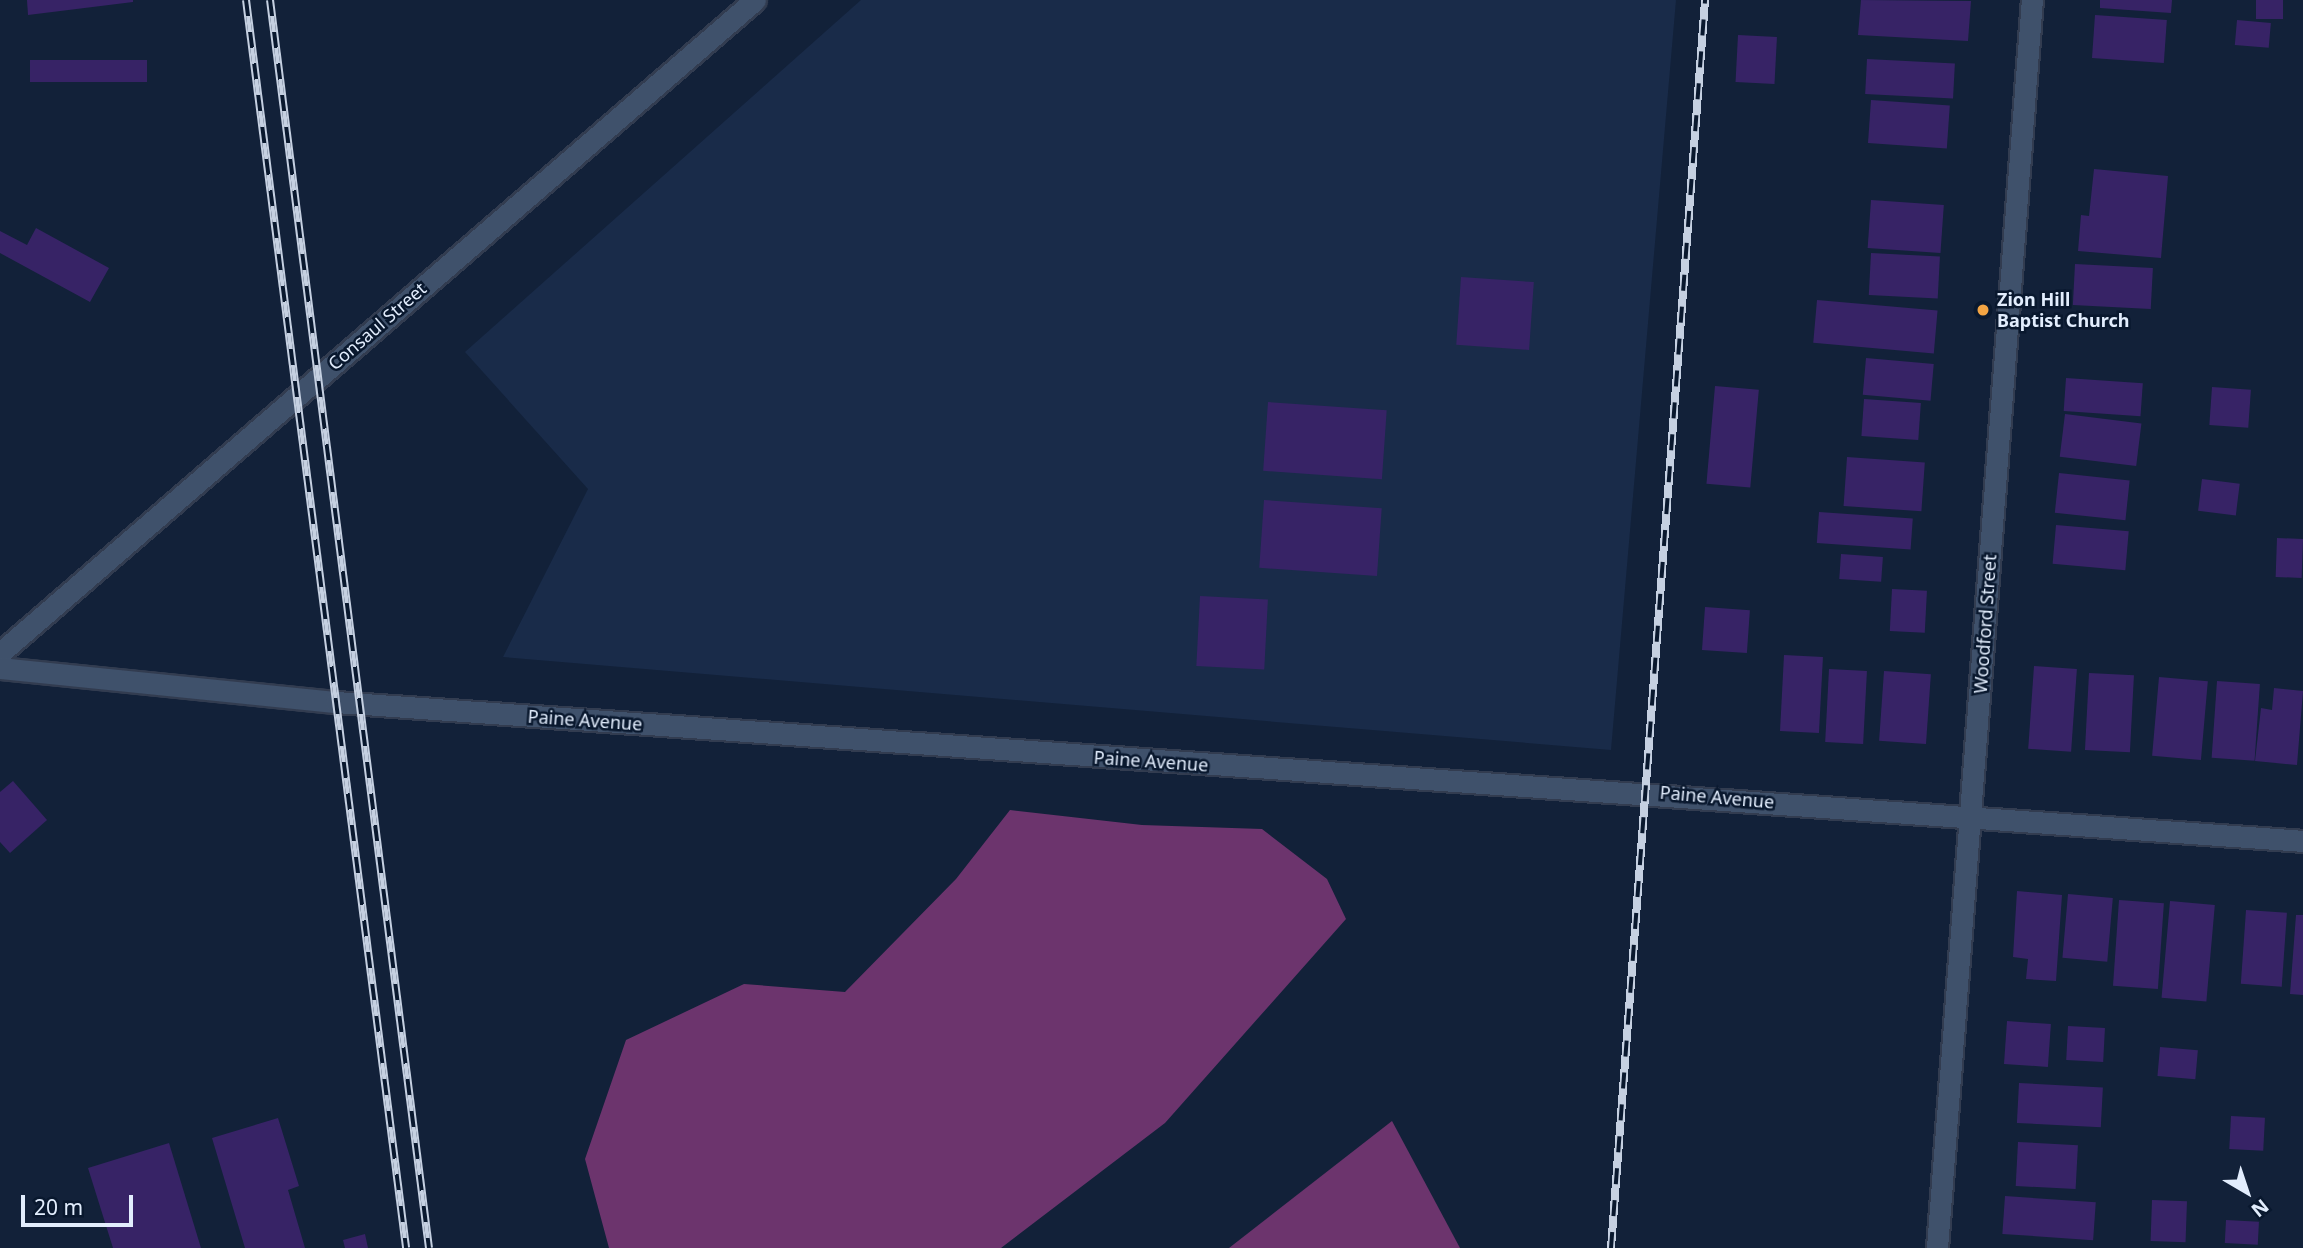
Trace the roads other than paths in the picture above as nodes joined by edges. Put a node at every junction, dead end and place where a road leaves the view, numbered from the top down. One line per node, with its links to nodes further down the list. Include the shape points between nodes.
1 (755, 0): 3 (street, Consaul Street)
2 (2032, 0): 5 (street, Woodford Street)
3 (0, 653)
4 (0, 668): 5 (street, Paine Avenue, via 336,702)
5 (1971, 818): 6 (street, Paine Avenue); 7 (street, Woodford Street)
6 (2303, 841)
7 (1937, 1248)

